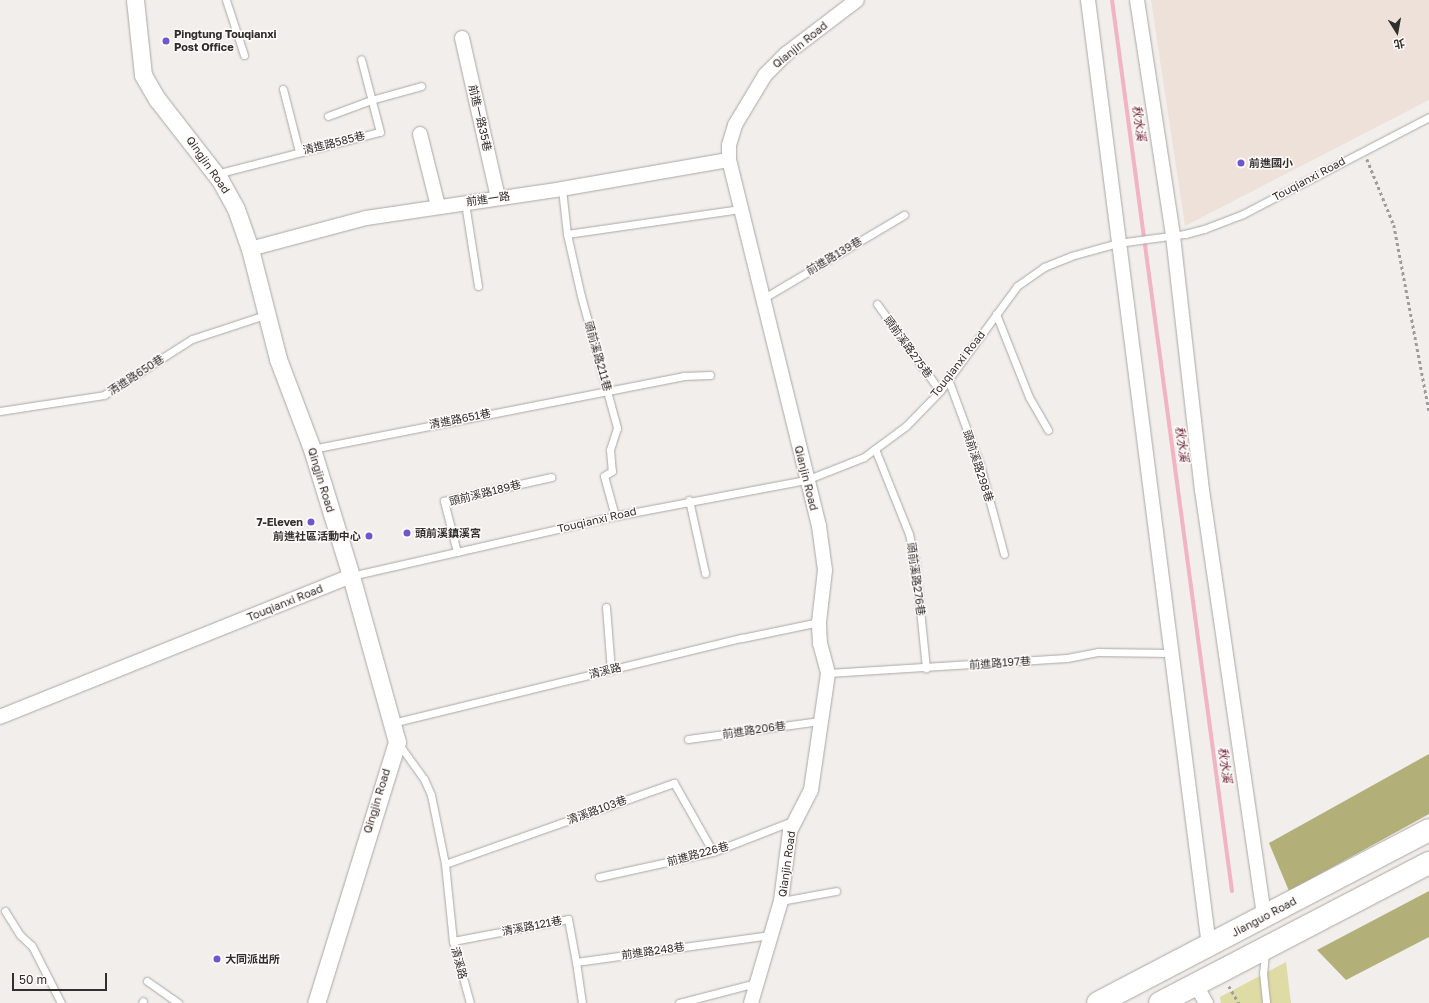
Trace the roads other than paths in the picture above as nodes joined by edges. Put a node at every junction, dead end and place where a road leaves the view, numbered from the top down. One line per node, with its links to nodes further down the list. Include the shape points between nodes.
1 (135, 0): 17 (street, Qingjin Road, via 143,75 158,99)
2 (226, 0): 7 (lane)
3 (857, 0): 16 (street, Qianjin Road, via 786,54 765,75 735,125 729,144)
4 (1088, 0): 26 (street)
5 (1137, 0): 25 (street)
6 (462, 38): 19 (street, 前進一路35巷)
7 (244, 55)
8 (361, 59): 11 (lane, 清進路585巷)
9 (421, 86): 11 (lane)
10 (283, 88): 15 (lane)
11 (371, 100): 12 (lane); 15 (lane, 清進路585巷, via 380,132)
12 (328, 116)
13 (1429, 117): 25 (lane, Touqianxi Road, via 1243,214)
14 (420, 134): 21 (street)
15 (299, 152): 17 (lane, 清進路585巷)
16 (730, 160): 18 (street, 前進一路); 29 (street, Qianjin Road)
17 (216, 174): 27 (street, Qingjin Road, via 236,209)
18 (562, 189): 19 (street, 前進一路); 24 (lane, 頭前溪路211巷)
19 (498, 198): 20 (street, 前進一路)
20 (465, 202): 21 (street, 前進一路); 28 (lane)
21 (438, 206): 27 (street, 前進一路, via 333,225)
22 (733, 210): 24 (lane)
23 (904, 215): 29 (lane, 前進路139巷)
24 (567, 234): 35 (lane, 頭前溪路211巷, via 581,296)
25 (1176, 236): 26 (lane, Touqianxi Road); 69 (street, via 1202,490)
26 (1125, 242): 31 (lane, Touqianxi Road, via 1070,256 1044,267 1017,286); 51 (street)
27 (250, 249): 32 (street, Qingjin Road)
28 (478, 286)
29 (764, 298): 42 (street, Qianjin Road)
30 (877, 304): 36 (lane, 頭前溪路275巷)
31 (996, 314): 34 (lane, Touqianxi Road); 38 (lane, via 1029,397)
32 (265, 315): 37 (lane, 清進路650巷, via 192,339 104,395); 39 (street, Qingjin Road, via 278,359)
33 (710, 376): 35 (lane, 清進路651巷, via 683,376)
34 (948, 379): 36 (lane, Touqianxi Road); 46 (lane, 頭前溪路298巷, via 980,465)
35 (608, 390): 39 (lane, 清進路651巷); 44 (lane, 頭前溪路211巷, via 617,433 610,450 612,471 604,476)
36 (940, 391): 40 (lane, Touqianxi Road, via 906,426)
37 (0, 411)
38 (1048, 430)
39 (312, 449): 48 (street, Qingjin Road)
40 (876, 449): 42 (lane, Touqianxi Road, via 864,457); 52 (lane, 頭前溪路276巷, via 909,534 915,560)
41 (550, 477): 45 (lane, 頭前溪路189巷, via 444,501)
42 (806, 480): 43 (lane, Touqianxi Road); 50 (street, Qianjin Road, via 819,526 825,570)
43 (689, 500): 44 (lane, Touqianxi Road); 47 (lane)
44 (615, 516): 45 (lane, Touqianxi Road)
45 (457, 552): 48 (lane, Touqianxi Road)
46 (1004, 554)
47 (704, 573)
48 (351, 576): 55 (street, Touqianxi Road); 57 (street, Qingjin Road)
49 (606, 607): 53 (lane)
50 (819, 622): 53 (lane, 清溪路); 54 (street, Qianjin Road, via 820,644)
51 (1171, 652): 52 (lane, 前進路197巷, via 1098,652 1067,658); 72 (street)
52 (926, 668): 54 (lane, 前進路197巷)
53 (611, 670): 57 (lane, 清溪路)
54 (828, 673): 56 (street, Qianjin Road)
55 (0, 717)
56 (820, 721): 58 (lane, 前進路206巷); 60 (street, Qianjin Road, via 811,790)
57 (392, 723): 59 (street, Qingjin Road)
58 (688, 740)
59 (397, 742): 64 (lane, 清溪路, via 424,779 431,795); 80 (street, Qingjin Road)
60 (795, 820): 62 (lane, 前進路226巷); 67 (street, Qianjin Road, via 790,832)
61 (1429, 830): 69 (main road, Jianguo Road)
62 (713, 852): 64 (lane, 清溪路103巷, via 674,783); 65 (lane, 前進路226巷)
63 (1429, 863): 73 (main road)
64 (445, 864): 71 (lane, 清溪路)
65 (599, 877)
66 (836, 891): 67 (lane)
67 (782, 901): 70 (street, Qianjin Road)
68 (5, 912): 78 (lane, via 20,935 32,946)
69 (1264, 916): 72 (main road, Jianguo Road)
70 (770, 935): 74 (lane, 前進路248巷); 76 (street, Qianjin Road)
71 (453, 941): 74 (lane, 清溪路121巷, via 568,919); 81 (lane, 清溪路)
72 (1209, 946): 85 (main road, Jianguo Road)
73 (1265, 948): 77 (main road); 87 (lane, via 1263,973)
74 (576, 962): 82 (lane)
75 (147, 981): 79 (lane)
76 (756, 983): 83 (lane); 84 (street, Qianjin Road)
77 (1201, 994): 86 (main road)
78 (61, 1003)
79 (178, 1003)
80 (316, 1003)
81 (470, 1003)
82 (582, 1003)
83 (679, 1003)
84 (751, 1003)
85 (1098, 1003)
86 (1160, 1003)
87 (1266, 1003)

